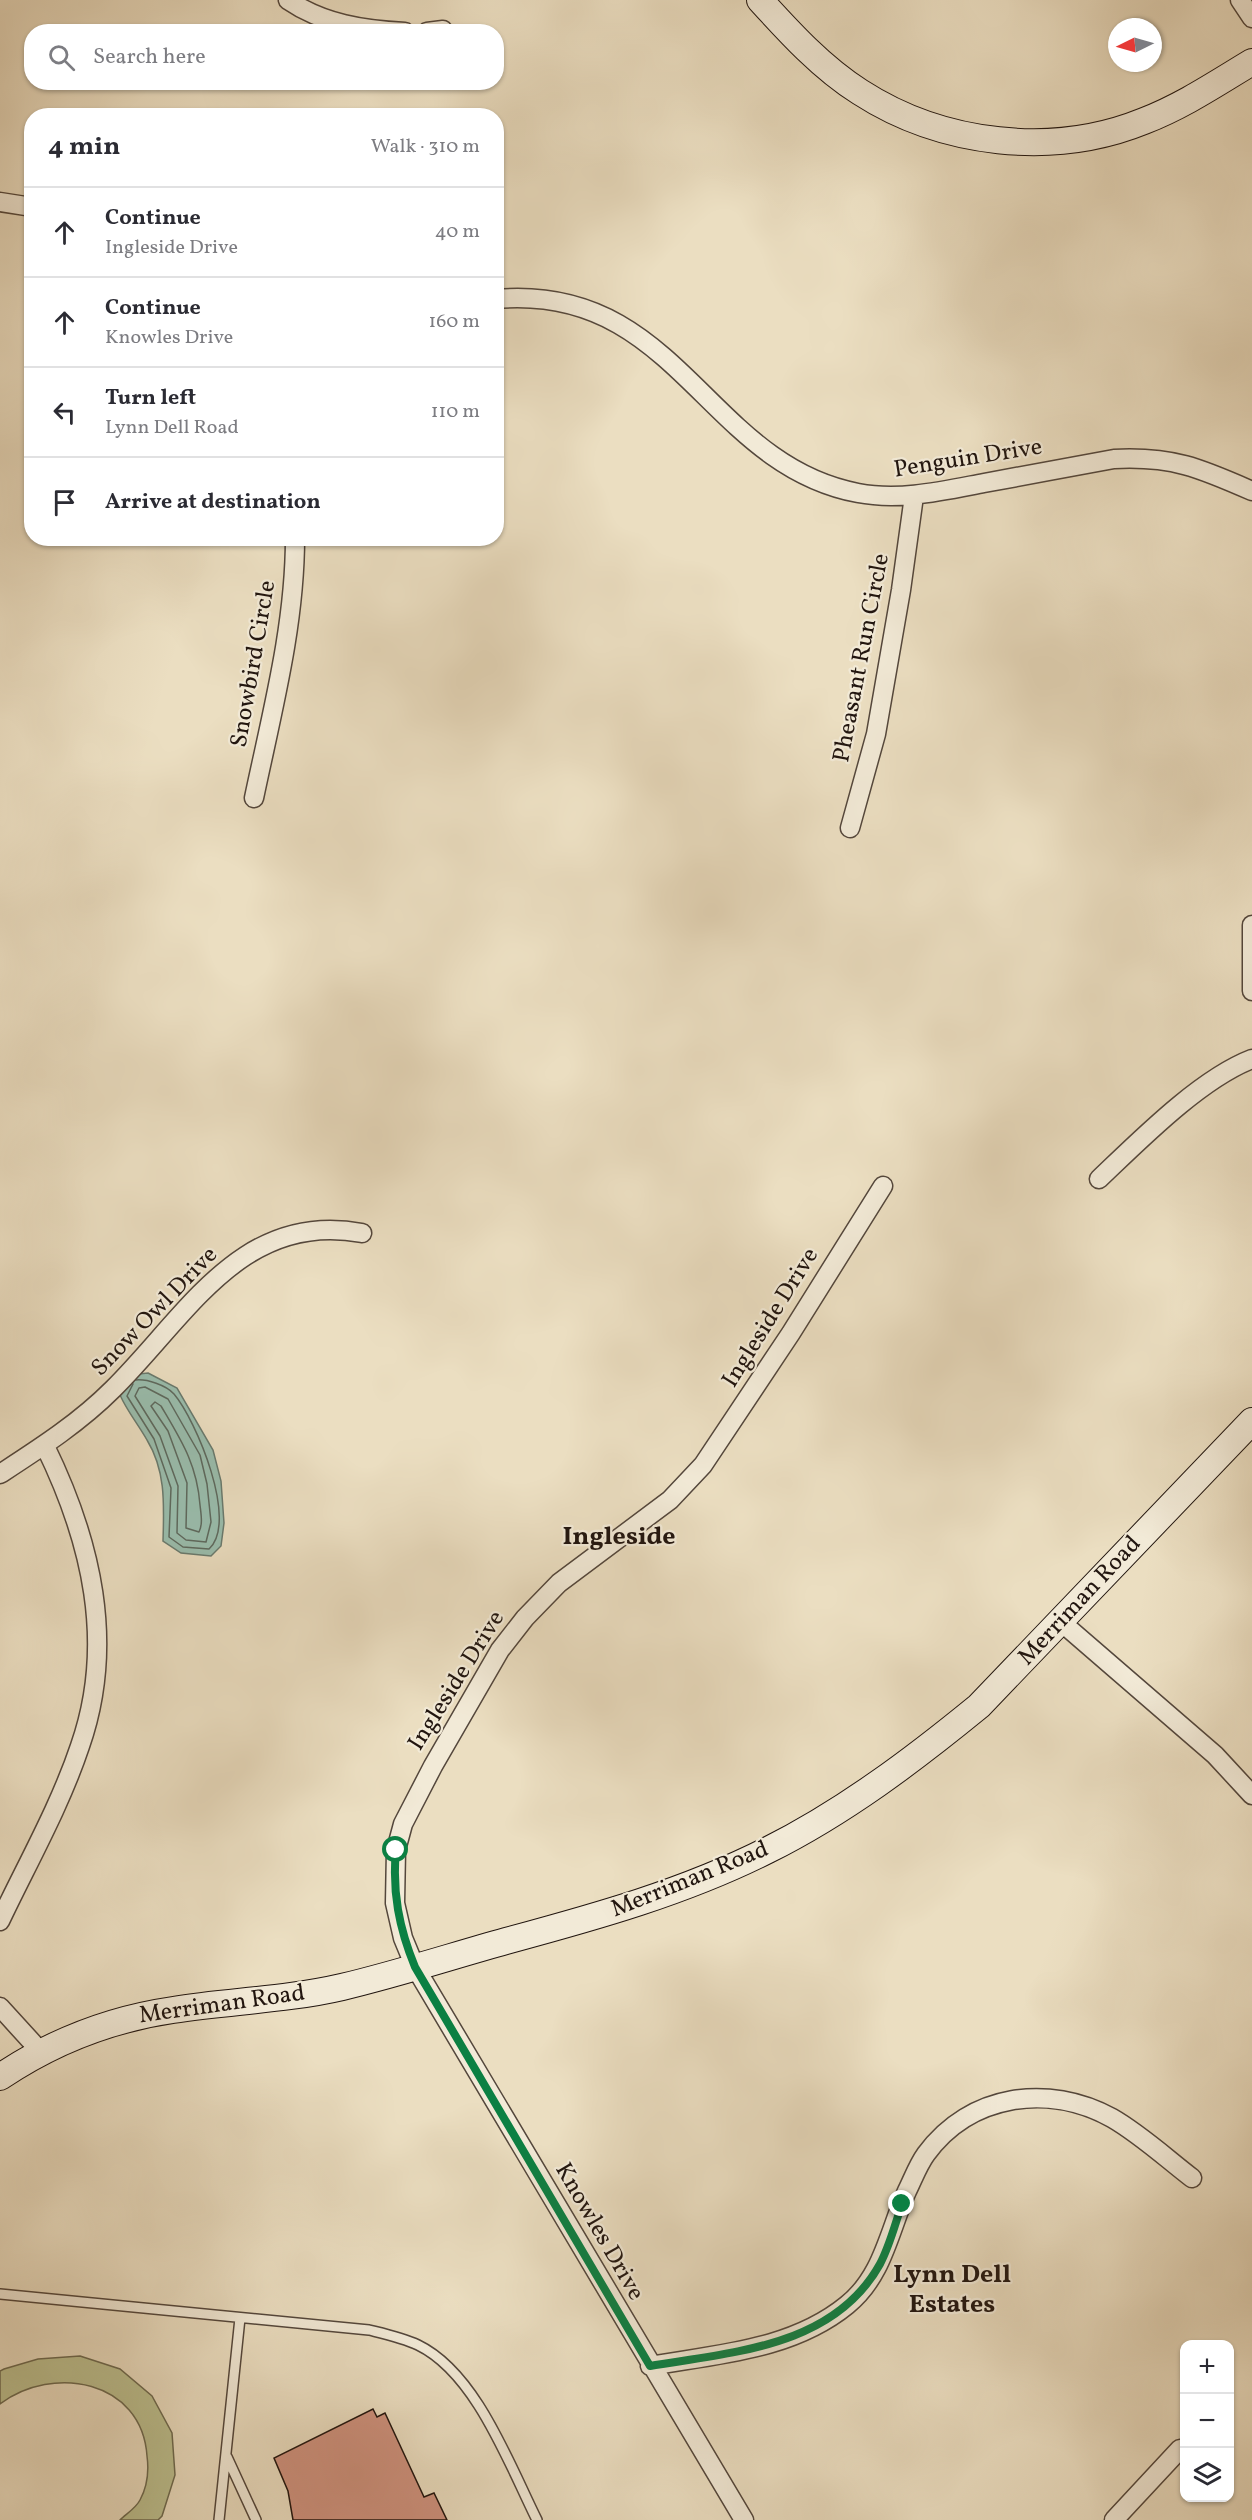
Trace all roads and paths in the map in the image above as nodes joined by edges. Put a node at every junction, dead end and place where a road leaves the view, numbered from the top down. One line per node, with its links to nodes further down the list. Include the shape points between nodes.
1 (288, 0): 5 (street, via 321,18)
2 (760, 0): 6 (main road, via 811,52 859,92 926,124 991,140 1066,140 1124,128 1178,106)
3 (1240, 0): 4 (street)
4 (1252, 18)
5 (343, 24)
6 (1252, 62)
7 (0, 202): 8 (street)
8 (24, 206)
9 (504, 300): 11 (street, Penguin Drive, via 554,300 584,307 618,322 685,374 745,435 801,472 858,493)
10 (1252, 491): 11 (street, Penguin Drive, via 1200,468 1172,460 1143,458 1114,459)
11 (914, 496): 14 (street, Pheasant Run Circle, via 876,734)
12 (295, 546): 13 (street, Snowbird Circle, via 284,655)
13 (254, 798)
14 (850, 828)
15 (1252, 926): 16 (street)
16 (1252, 991)
17 (1252, 1059): 18 (street, via 1231,1069 1189,1100)
18 (1099, 1179)
19 (883, 1186): 27 (street, Ingleside Drive, via 703,1465 670,1500 553,1588 500,1650 433,1766 403,1824 396,1850 395,1903)
20 (362, 1233): 22 (street, Snow Owl Drive, via 322,1228 290,1233 236,1262 190,1304 84,1417)
21 (1252, 1421): 24 (main road, Merriman Road)
22 (45, 1446): 23 (street, Snow Owl Drive); 26 (street, via 76,1516 88,1558 98,1635 96,1674 81,1744 70,1773)
23 (0, 1474)
24 (1060, 1621): 25 (street, via 1215,1755); 27 (main road, Merriman Road, via 979,1706 930,1747 819,1822 768,1850 645,1901)
25 (1252, 1795)
26 (0, 1921)
27 (415, 1967): 29 (main road, Merriman Road, via 301,1995 174,2009 132,2018 99,2027); 34 (street, Knowles Drive)
28 (0, 2007): 29 (street)
29 (41, 2052): 30 (main road, Merriman Road)
30 (0, 2077)
31 (1192, 2178): 34 (street, via 1130,2131 1088,2107 1058,2098 1033,2097 1008,2099 984,2107 958,2122 926,2155 880,2263 848,2304 807,2331 770,2345)
32 (0, 2294): 33 (lane)
33 (240, 2318): 36 (lane); 39 (lane, via 369,2330 418,2345 438,2358 473,2395)
34 (650, 2366): 40 (street, Knowles Drive)
35 (1180, 2449): 41 (street)
36 (226, 2454): 37 (lane); 38 (lane)
37 (219, 2520)
38 (256, 2520)
39 (537, 2520)
40 (744, 2520)
41 (1114, 2520)

